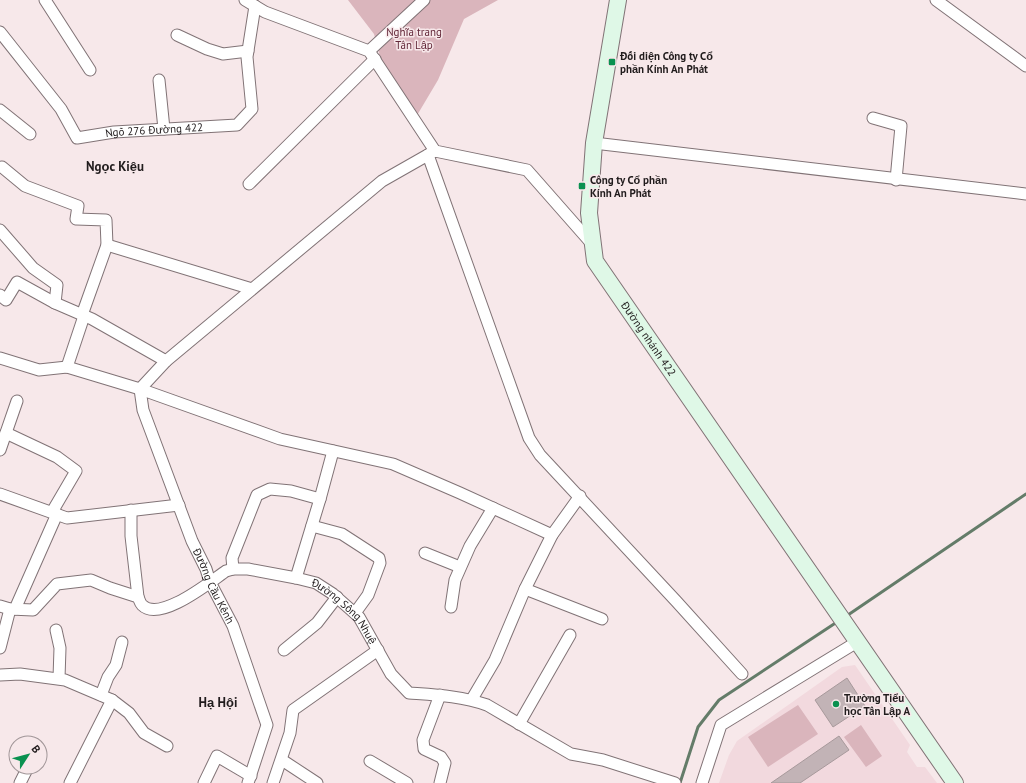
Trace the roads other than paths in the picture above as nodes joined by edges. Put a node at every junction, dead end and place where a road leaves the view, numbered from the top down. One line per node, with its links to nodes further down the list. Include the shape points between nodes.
1 (45, 0): 12 (street)
2 (245, 0): 6 (street)
3 (424, 0): 10 (street)
4 (618, 0): 18 (street, Đường nhánh 422)
5 (936, 0): 11 (street)
6 (255, 6): 9 (street, Ngõ 276 Đường 422); 10 (street)
7 (0, 32): 16 (street, Ngõ 276 Đường 422, via 61,110 77,138 114,132)
8 (177, 35): 9 (street, via 223,54)
9 (248, 51): 16 (street, Ngõ 276 Đường 422, via 252,109 237,125)
10 (372, 55): 19 (street); 22 (street)
11 (1026, 66)
12 (90, 70)
13 (159, 80): 16 (street)
14 (0, 110): 17 (street)
15 (873, 118): 21 (street, via 901,126)
16 (164, 129)
17 (30, 134)
18 (594, 143): 21 (street); 26 (street, Đường nhánh 422, via 589,213)
19 (432, 153): 26 (street, via 527,170); 27 (street, via 382,181); 40 (street, via 529,438 540,455)
20 (2, 168): 25 (street, via 25,186 78,206 76,219 106,220)
21 (896, 180): 23 (street)
22 (249, 184)
23 (1026, 194)
24 (0, 230): 29 (street, via 32,268 57,285)
25 (106, 245): 27 (street); 30 (street)
26 (593, 245): 62 (street, Đường nhánh 422, via 595,261)
27 (252, 289): 32 (street)
28 (0, 295): 29 (street, via 6,300 17,282)
29 (55, 303): 30 (street)
30 (83, 315): 32 (street); 33 (street)
31 (0, 358): 33 (street, via 39,370)
32 (166, 361): 34 (street)
33 (67, 367): 34 (street)
34 (140, 389): 38 (street, via 280,439); 42 (street, Đường Cầu Kênh, via 143,410)
35 (16, 401): 36 (street)
36 (6, 433): 37 (street); 45 (street, via 57,458 76,471)
37 (0, 450)
38 (333, 451): 41 (street); 43 (street, via 393,464)
39 (0, 494): 45 (street)
40 (580, 496): 47 (street); 67 (street)
41 (320, 499): 46 (street); 50 (street, via 291,491 270,489 257,495 232,558)
42 (179, 505): 44 (street); 52 (street, Đường Cầu Kênh)
43 (493, 508): 47 (street); 49 (street)
44 (131, 510): 45 (street, via 67,518); 54 (street, via 131,536)
45 (55, 513): 57 (street)
46 (312, 526): 51 (street); 58 (street, via 342,534 379,558 380,563 368,595)
47 (552, 535): 53 (street)
48 (425, 553): 49 (street)
49 (460, 567): 56 (street, via 455,580)
50 (233, 569): 51 (street, Đường Sông Nhuệ, via 248,569); 52 (street)
51 (296, 578): 55 (street, Đường Sông Nhuệ, via 316,583)
52 (210, 582): 54 (street, via 170,607 147,608); 78 (street, Đường Cầu Kênh, via 234,626 267,725)
53 (525, 589): 59 (street); 73 (street, via 495,660)
54 (138, 597): 57 (street, via 91,580 57,584 33,610)
55 (337, 598): 58 (street, Đường Sông Nhuệ); 65 (street, via 317,623)
56 (451, 607)
57 (8, 608): 64 (street)
58 (355, 613): 66 (street, Đường Sông Nhuệ, via 360,617)
59 (602, 619)
60 (56, 630): 69 (street, via 60,648)
61 (570, 635): 74 (street)
62 (854, 638): 86 (street, via 721,725); 87 (street, Đường nhánh 422)
63 (122, 642): 70 (street, via 116,665)
64 (0, 648)
65 (284, 650)
66 (378, 650): 71 (street, Đường Sông Nhuệ, via 391,674 409,693); 81 (street, via 292,710 290,733)
67 (742, 674)
68 (0, 675): 69 (street, via 20,674)
69 (59, 678): 70 (street)
70 (101, 695): 72 (street)
71 (440, 695): 73 (street, Đường Sông Nhuệ); 84 (street, via 423,740 424,749 441,757 445,763)
72 (112, 700): 75 (street, via 129,714 144,733); 79 (street)
73 (472, 700): 74 (street, Đường Sông Nhuệ, via 487,705)
74 (519, 724): 85 (street, Đường Sông Nhuệ, via 571,754 603,760)
75 (167, 746)
76 (370, 761): 83 (street)
77 (285, 762): 82 (street)
78 (250, 779): 80 (street, via 217,756)
79 (70, 783)
80 (204, 783)
81 (273, 783)
82 (318, 783)
83 (407, 783)
84 (440, 783)
85 (675, 783)
86 (702, 783)
87 (954, 783)

